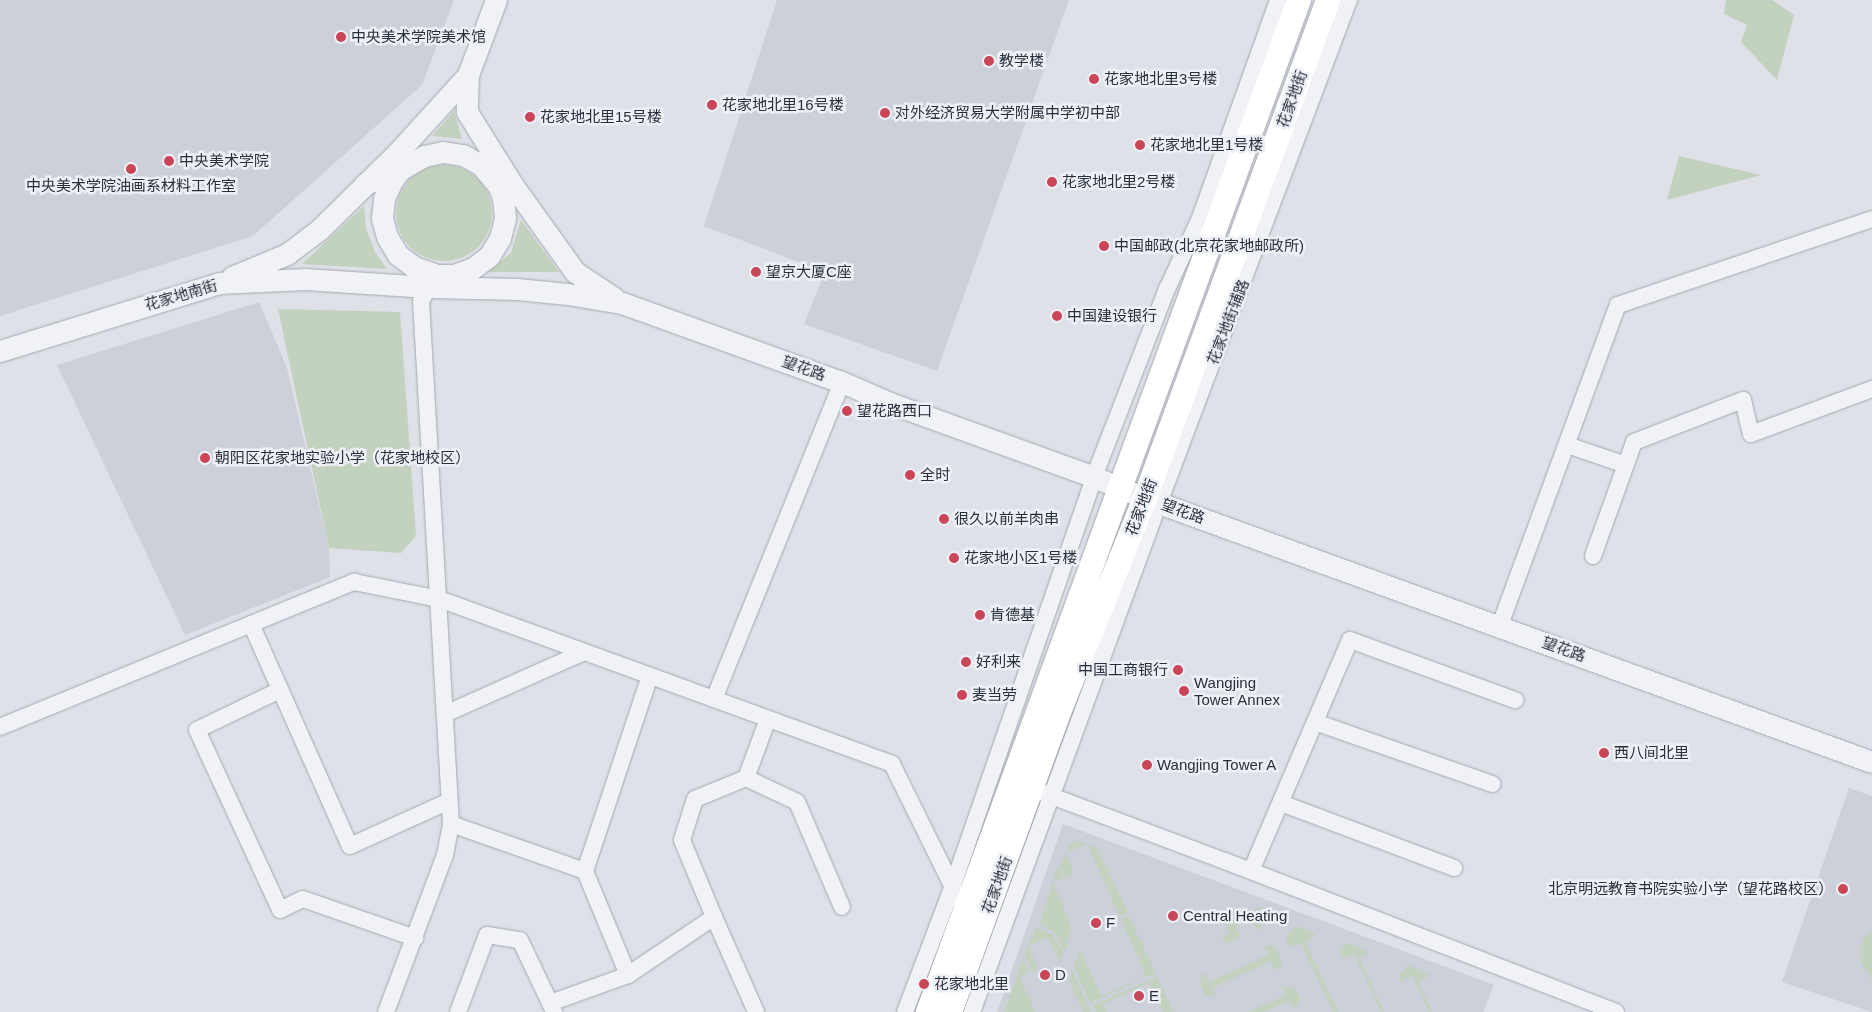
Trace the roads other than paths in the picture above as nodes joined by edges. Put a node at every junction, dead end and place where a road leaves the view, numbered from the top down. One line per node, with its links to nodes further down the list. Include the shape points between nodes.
1 (496, 0): 6 (street)
2 (1278, 0): 22 (street, via 1200,218 1167,289)
3 (1299, 0): 23 (main road, 花家地街)
4 (1328, 0): 24 (main road, 花家地街)
5 (1349, 0): 24 (street, 花家地街辅路)
6 (468, 75): 7 (street); 8 (street, via 467,112)
7 (421, 127): 9 (street); 11 (street)
8 (480, 135): 10 (street); 12 (street)
9 (407, 165): 10 (street, via 424,156 443,152 463,155 481,165); 11 (street); 14 (street, via 393,180 384,198 382,218 387,237 398,254)
10 (493, 178): 12 (street); 14 (street, via 503,198 505,218 500,238 489,256 473,268 454,275)
11 (365, 184): 15 (street, via 287,254)
12 (524, 202): 16 (street, via 575,272)
13 (1872, 219): 20 (street, via 1618,305)
14 (430, 278): 15 (street, 花家地南街, via 391,284 305,279); 16 (street, 望花路, via 458,287 534,290); 26 (street, via 421,301)
15 (219, 282): 17 (street, 花家地南街)
16 (622, 303): 18 (street, 望花路)
17 (0, 351)
18 (842, 382): 22 (street, 望花路, via 890,403); 32 (street)
19 (1872, 389): 21 (street, via 1751,434 1743,400 1634,442)
20 (1567, 444): 21 (street); 28 (street)
21 (1626, 465): 25 (street)
22 (1094, 477): 23 (street, 望花路); 48 (street)
23 (1121, 487): 24 (street, 望花路); 50 (main road, 花家地街)
24 (1152, 500): 28 (street, 望花路); 41 (main road, 花家地街, via 1061,707)
25 (1593, 556)
26 (439, 599): 27 (street, via 354,582); 29 (street); 34 (street)
27 (251, 624): 31 (street); 37 (street)
28 (1500, 625): 38 (street, 望花路)
29 (584, 652): 30 (street); 34 (street)
30 (650, 676): 32 (street); 46 (street)
31 (280, 690): 42 (street, via 350,846); 52 (street, via 197,730 280,910 303,899)
32 (714, 699): 35 (street)
33 (1515, 700): 36 (street, via 1350,640)
34 (445, 714): 42 (street)
35 (768, 719): 39 (street); 48 (street, via 892,764)
36 (1315, 722): 40 (street); 43 (street)
37 (0, 727)
38 (1872, 762)
39 (746, 778): 49 (street, via 797,802); 51 (street, via 695,799 682,840)
40 (1492, 784)
41 (1042, 792): 47 (street); 60 (main road, 花家地街); 61 (street)
42 (449, 801): 44 (street)
43 (1280, 803): 45 (street); 47 (street)
44 (450, 824): 46 (street); 52 (street, via 446,855)
45 (1454, 868)
46 (585, 871): 53 (street)
47 (1251, 871): 62 (street)
48 (952, 888): 50 (street); 58 (street)
49 (842, 907)
50 (965, 912): 59 (main road, 花家地街)
51 (714, 917): 53 (street); 57 (street)
52 (415, 938): 55 (street)
53 (628, 975): 54 (street)
54 (552, 1007): 56 (street, via 520,940 487,934)
55 (386, 1012)
56 (458, 1012)
57 (756, 1012)
58 (905, 1012)
59 (928, 1012)
60 (950, 1012)
61 (972, 1012)
62 (1616, 1012)

